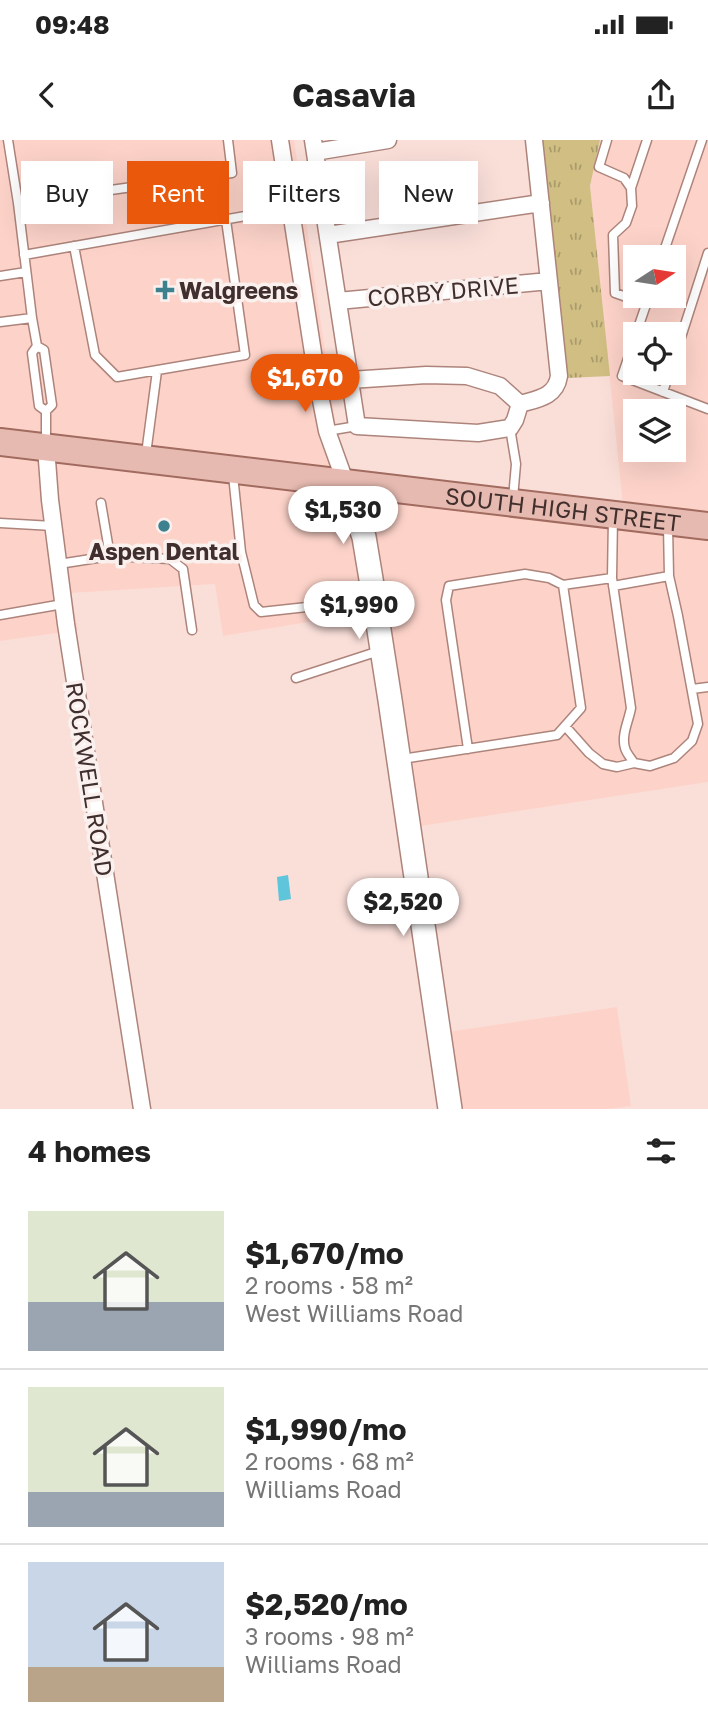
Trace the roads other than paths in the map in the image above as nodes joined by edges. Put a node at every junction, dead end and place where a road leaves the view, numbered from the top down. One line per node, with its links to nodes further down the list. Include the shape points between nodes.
1 (8, 140): 12 (lane)
2 (228, 140): 12 (lane, via 232,173)
3 (280, 140): 10 (street)
4 (388, 140): 9 (street)
5 (534, 140): 13 (street)
6 (607, 140): 11 (lane, via 599,167 624,178)
7 (647, 140): 11 (lane)
8 (702, 140): 18 (lane)
9 (314, 146): 17 (street)
10 (283, 161)
11 (631, 188): 25 (lane, via 632,206 626,223 613,235 615,293)
12 (18, 203): 21 (lane)
13 (541, 203): 17 (street); 24 (street)
14 (203, 224): 19 (lane)
15 (227, 224): 31 (lane, via 245,355)
16 (292, 224): 33 (street)
17 (328, 235): 26 (street)
18 (666, 245)
19 (74, 246): 21 (lane); 31 (lane, via 95,355 117,377)
20 (708, 253): 28 (lane)
21 (24, 255): 22 (lane)
22 (26, 272): 23 (lane); 27 (lane)
23 (0, 276)
24 (549, 281): 26 (street, CORBY DRIVE); 37 (street, via 557,385 545,397)
25 (623, 295)
26 (338, 301): 32 (street)
27 (32, 318): 29 (lane); 30 (lane)
28 (686, 322)
29 (0, 323)
30 (37, 346): 39 (lane, via 32,353 39,406); 39 (lane, via 44,349 51,394 52,405)
31 (157, 371): 45 (lane)
32 (350, 380): 33 (street); 37 (street, via 467,376 500,386); 40 (street)
33 (317, 385): 42 (street)
34 (645, 385): 36 (lane)
35 (665, 385): 36 (lane)
36 (663, 392): 38 (lane)
37 (520, 404): 41 (street)
38 (708, 409)
39 (46, 411): 44 (lane)
40 (357, 426): 41 (street, via 478,433); 42 (lane)
41 (510, 428): 49 (lane, via 516,464)
42 (327, 431): 47 (street)
43 (0, 442): 44 (main road, SOUTH HIGH STREET)
44 (46, 447): 45 (main road, SOUTH HIGH STREET); 53 (street, ROCKWELL ROAD)
45 (145, 459): 46 (main road, SOUTH HIGH STREET)
46 (232, 470): 47 (main road, SOUTH HIGH STREET); 60 (lane, via 241,552 254,605 261,612)
47 (346, 484): 49 (main road, SOUTH HIGH STREET); 60 (main road, via 364,537)
48 (101, 503): 55 (lane)
49 (513, 503): 50 (main road, SOUTH HIGH STREET)
50 (613, 514): 51 (main road, SOUTH HIGH STREET); 58 (lane)
51 (668, 521): 54 (main road, SOUTH HIGH STREET); 57 (lane)
52 (0, 523): 53 (lane)
53 (53, 526): 56 (street, ROCKWELL ROAD)
54 (708, 527)
55 (110, 556): 56 (lane); 63 (lane, via 170,559 183,569)
56 (59, 564): 61 (street, ROCKWELL ROAD)
57 (670, 576): 58 (lane); 67 (lane)
58 (612, 582): 59 (lane); 71 (lane, via 631,708 624,747)
59 (563, 585): 68 (lane, via 581,708); 69 (lane, via 525,574 449,586 446,600)
60 (374, 600): 64 (main road)
61 (63, 604): 62 (lane); 72 (street, ROCKWELL ROAD)
62 (0, 615)
63 (192, 630)
64 (382, 650): 65 (lane); 70 (main road)
65 (296, 678)
66 (708, 687): 67 (lane)
67 (692, 690): 71 (lane, via 698,724 692,741 674,758 650,766)
68 (565, 726): 69 (lane, via 557,735); 71 (lane, via 603,764 617,767)
69 (468, 749): 70 (lane)
70 (399, 760): 73 (main road)
71 (634, 762)
72 (142, 1109)
73 (450, 1109)

